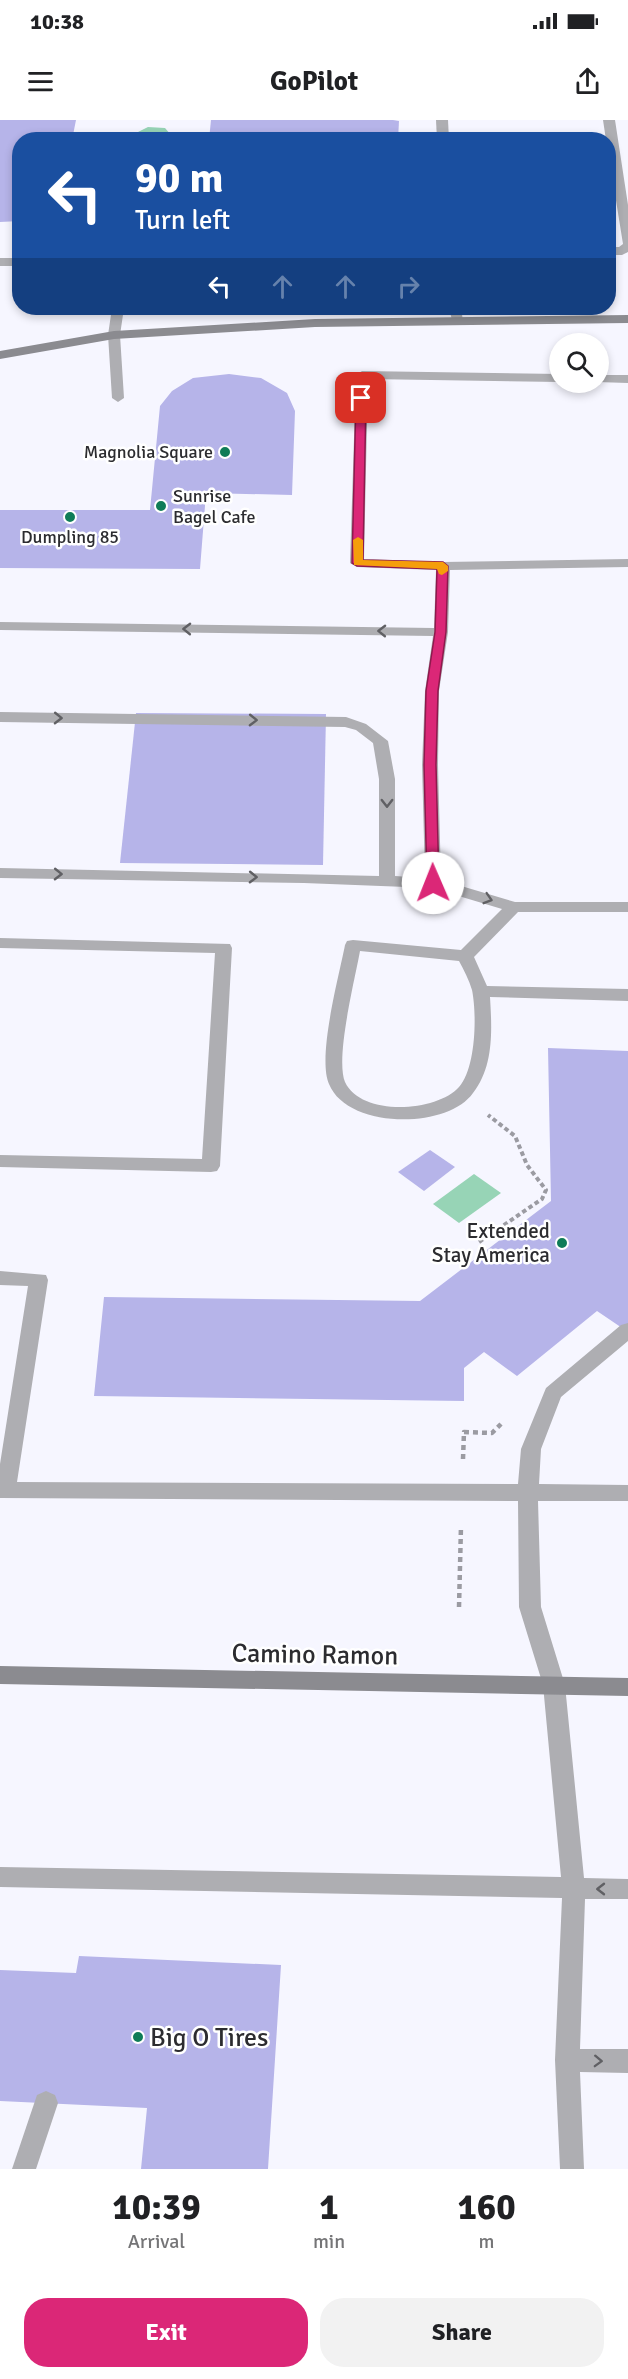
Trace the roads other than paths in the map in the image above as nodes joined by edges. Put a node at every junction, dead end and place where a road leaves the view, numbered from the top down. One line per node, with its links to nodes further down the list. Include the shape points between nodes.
1 (616, 166): 2 (lane)
2 (628, 244): 3 (lane, via 622,251)
3 (616, 251)
4 (117, 315): 8 (lane)
5 (456, 315): 7 (lane)
6 (628, 319): 7 (street)
7 (457, 321): 8 (street, via 315,323)
8 (114, 335): 9 (street); 13 (lane)
9 (0, 355)
10 (549, 378): 15 (lane, via 362,375 357,563)
11 (609, 379): 12 (lane)
12 (628, 379)
13 (118, 398)
14 (628, 563): 15 (lane)
15 (443, 566): 17 (lane)
16 (0, 626): 17 (lane, one-way to 16)
17 (441, 632): 21 (lane, via 432,691)
18 (0, 717): 20 (lane, one-way to 20, via 346,722 362,727 380,741 387,779)
19 (0, 873): 20 (lane, one-way to 20)
20 (387, 881): 21 (lane)
21 (433, 883): 22 (lane, one-way to 22)
22 (514, 907): 23 (lane); 25 (lane)
23 (628, 907)
24 (0, 943): 28 (lane, via 224,948 211,1166)
25 (465, 956): 26 (lane); 26 (lane, via 353,945 333,1063 336,1083 352,1102 372,1110 404,1115 454,1102 465,1092 480,1065)
26 (480, 991): 27 (lane)
27 (628, 995)
28 (0, 1161)
29 (0, 1278): 31 (lane, via 39,1280)
30 (628, 1330): 33 (lane, via 553,1393 531,1449)
31 (3, 1490): 33 (lane)
32 (628, 1493): 33 (lane)
33 (528, 1494): 35 (lane, via 530,1607)
34 (0, 1674): 35 (street, Camino Ramon)
35 (554, 1685): 36 (street, Camino Ramon); 38 (lane)
36 (628, 1687)
37 (0, 1877): 38 (lane)
38 (574, 1889): 39 (lane, one-way to 38); 40 (lane)
39 (628, 1889)
40 (567, 2060): 41 (lane, one-way to 41); 44 (lane)
41 (628, 2061)
42 (46, 2103): 43 (lane)
43 (24, 2169)
44 (572, 2169)

